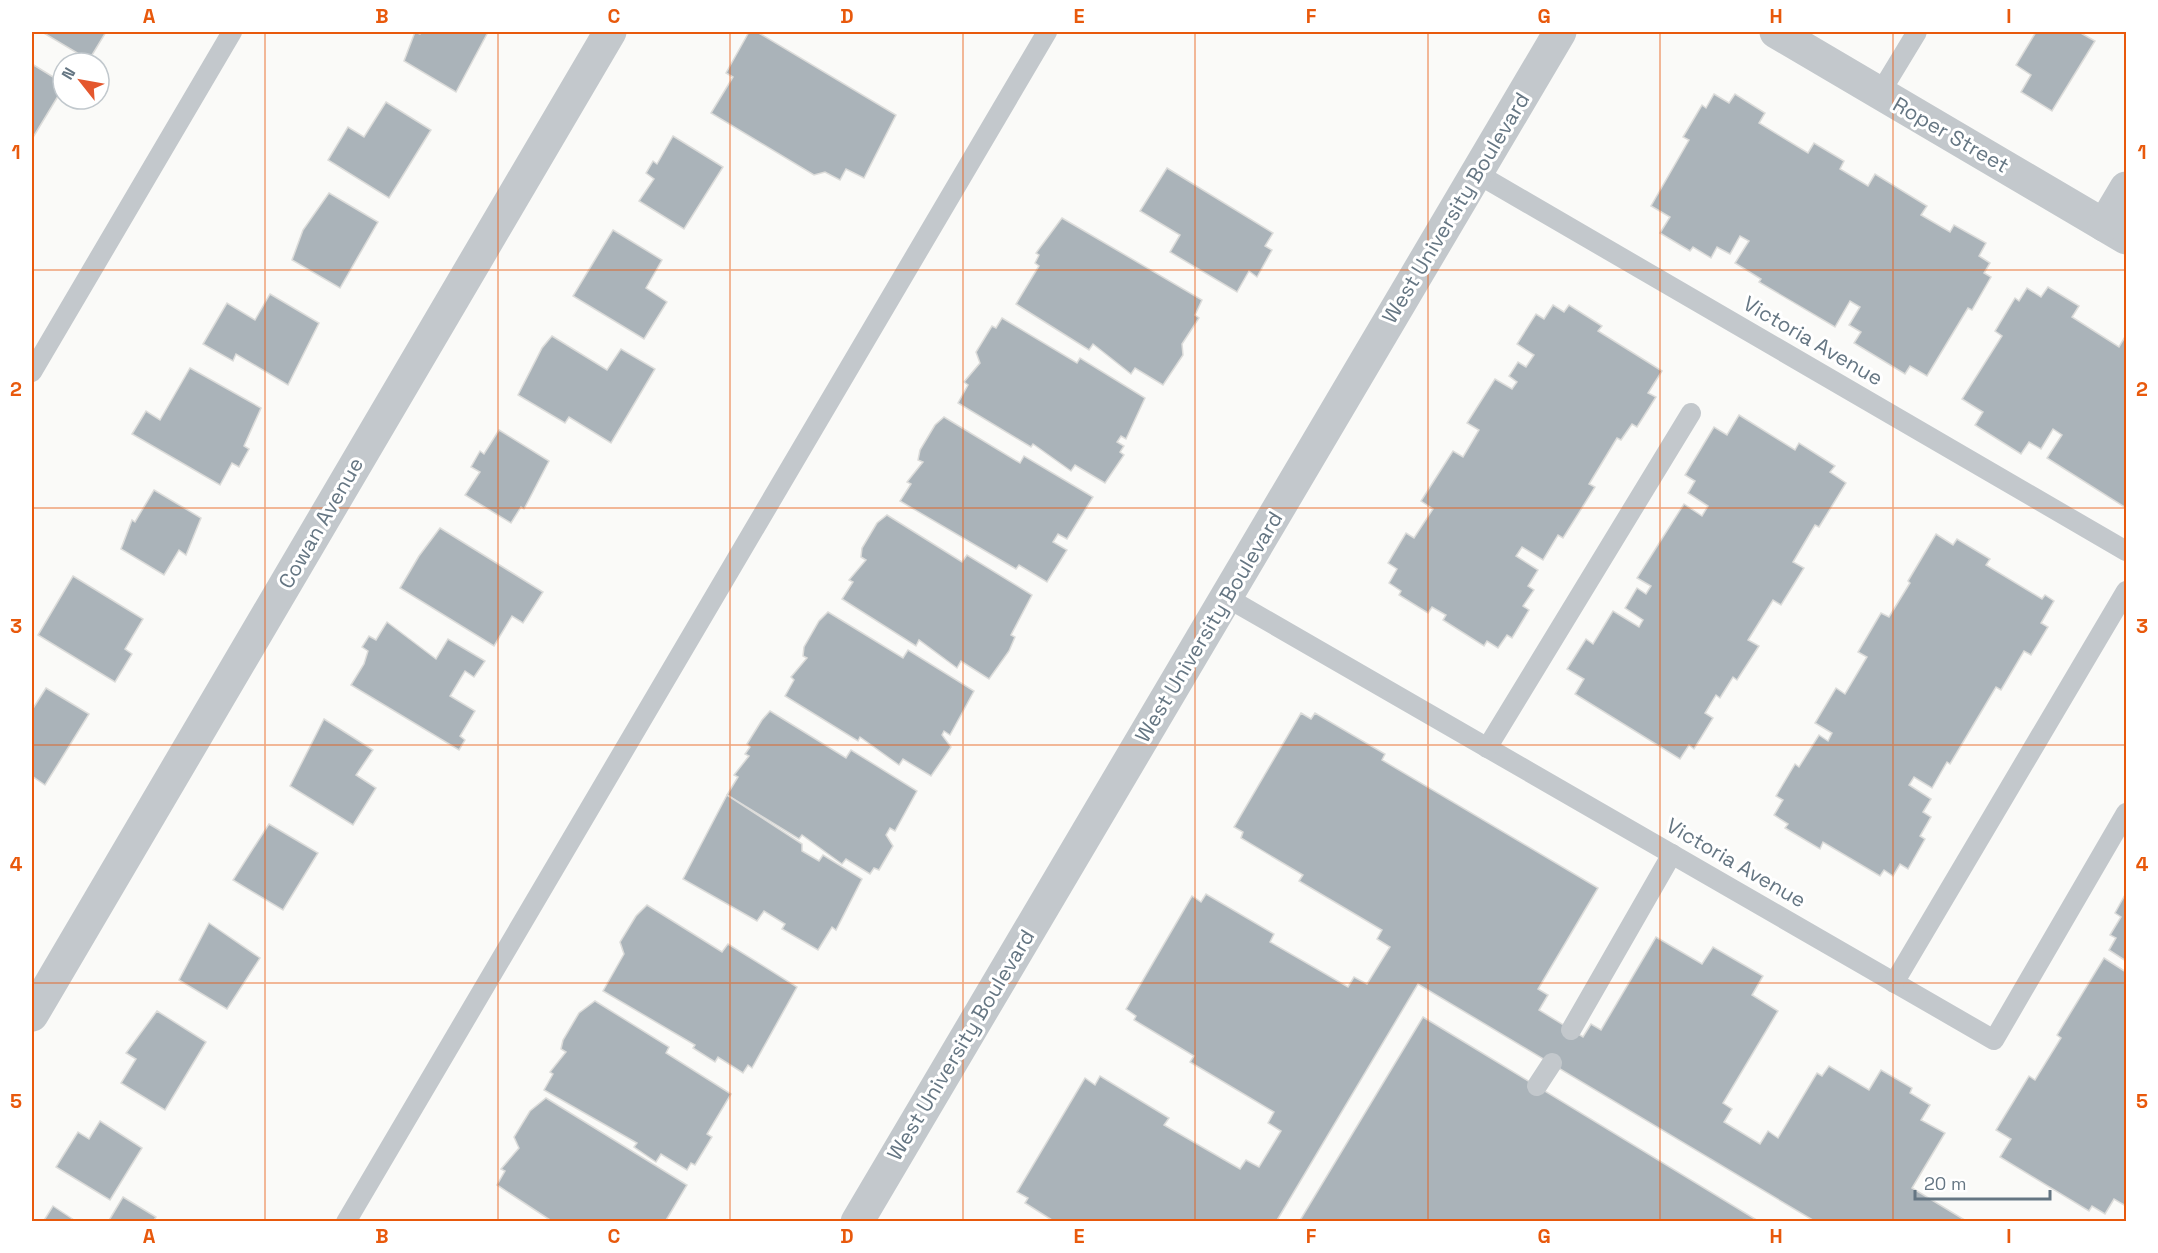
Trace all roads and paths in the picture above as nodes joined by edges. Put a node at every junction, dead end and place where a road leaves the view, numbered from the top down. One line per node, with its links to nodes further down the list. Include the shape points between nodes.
1 (232, 32): 11 (lane)
2 (610, 32): 20 (street, Cowan Avenue)
3 (1047, 32): 24 (lane)
4 (1560, 32): 8 (street, West University Boulevard)
5 (1776, 32): 7 (street, Roper Street)
6 (1917, 32): 7 (lane)
7 (1880, 93): 10 (street, Roper Street)
8 (1476, 173): 13 (lane, Victoria Avenue); 15 (street, West University Boulevard)
9 (2127, 188): 10 (street)
10 (2115, 231)
11 (32, 372)
12 (1691, 413): 16 (lane)
13 (2127, 550)
14 (2127, 591): 19 (lane)
15 (1226, 597): 16 (lane, Victoria Avenue); 25 (street, West University Boulevard)
16 (1487, 748): 18 (lane, Victoria Avenue)
17 (2127, 813): 19 (lane, Victoria Avenue, via 1994,1040)
18 (1672, 854): 19 (lane, Victoria Avenue); 21 (lane)
19 (1894, 982)
20 (32, 1015)
21 (1571, 1030)
22 (1552, 1063): 23 (lane)
23 (1537, 1086)
24 (346, 1221)
25 (857, 1221)

